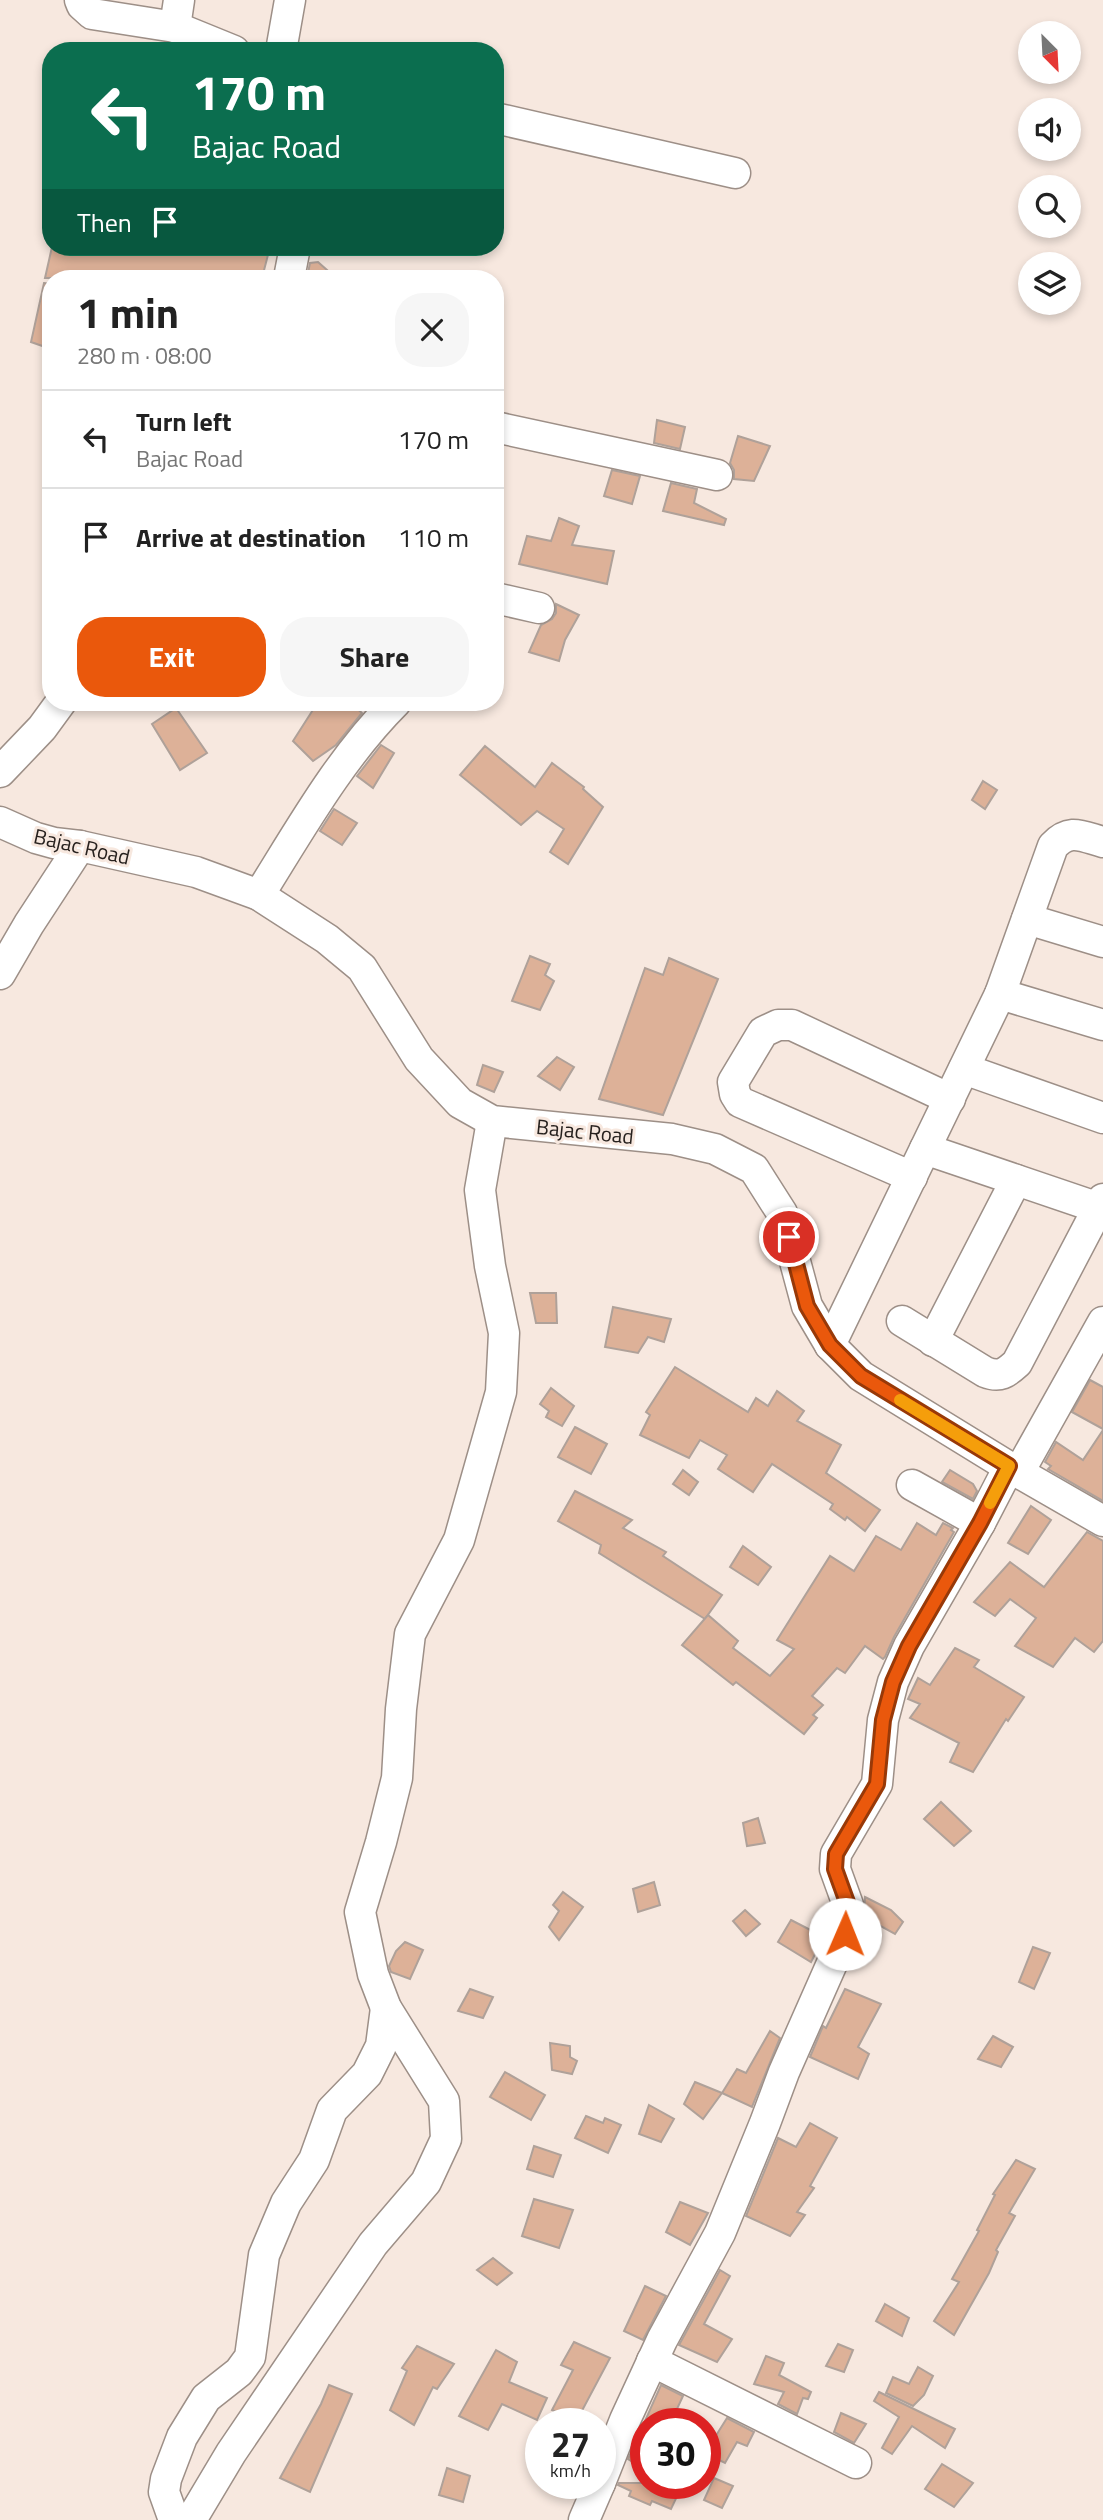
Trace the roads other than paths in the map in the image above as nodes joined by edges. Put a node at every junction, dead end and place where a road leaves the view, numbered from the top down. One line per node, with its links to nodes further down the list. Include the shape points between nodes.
1 (80, 0): 3 (street, via 92,14)
2 (290, 0): 5 (street)
3 (177, 14): 4 (street)
4 (219, 42)
5 (283, 42)
6 (504, 120): 7 (street)
7 (735, 173)
8 (504, 429): 9 (street)
9 (717, 475)
10 (504, 600): 11 (street)
11 (540, 608)
12 (54, 711): 14 (street)
13 (387, 711): 18 (street, via 333,778)
14 (0, 772)
15 (0, 822): 17 (street, Bajac Road, via 36,838)
16 (1103, 842): 19 (street, via 1071,834 1053,846)
17 (80, 846): 18 (street, Bajac Road, via 196,872); 21 (street)
18 (259, 895): 27 (street, Bajac Road, via 362,968 419,1059 460,1103)
19 (1027, 919): 20 (street); 22 (street)
20 (1103, 942)
21 (0, 974)
22 (1000, 994): 23 (street); 24 (street)
23 (1103, 1025)
24 (964, 1069): 25 (street); 26 (street)
25 (950, 1099): 28 (street); 29 (street, via 792,1025 763,1032 733,1082 740,1102)
26 (1103, 1118)
27 (492, 1121): 35 (street, Bajac Road, via 672,1139 715,1149 754,1169 782,1213 807,1306); 40 (street, via 480,1190 489,1266 505,1333 501,1392 459,1541 410,1634 397,1778 360,1912 373,1974)
28 (925, 1149): 29 (street); 30 (street)
29 (912, 1177): 35 (street)
30 (1016, 1180): 31 (street); 34 (street)
31 (1101, 1204): 34 (street, via 1017,1363 1006,1373 995,1376 985,1372)
32 (902, 1321): 34 (street)
33 (1103, 1322): 36 (street)
34 (933, 1341)
35 (830, 1345): 36 (street, Bajac Road, via 861,1376)
36 (1014, 1469): 38 (street, Bajac Road); 39 (street)
37 (912, 1485): 39 (street)
38 (1103, 1521)
39 (980, 1523): 41 (street, via 893,1682 883,1720 877,1784 836,1854 835,1869 848,1905 845,1934 720,2233)
40 (386, 2008): 45 (street, via 381,2046 372,2065 332,2110 314,2160 286,2203 264,2255 250,2357 206,2398 183,2437 164,2493); 46 (street, via 444,2101 446,2140 426,2182 373,2244 230,2453)
41 (652, 2361): 42 (street); 43 (street)
42 (616, 2445)
43 (856, 2463)
44 (593, 2499): 47 (street)
45 (174, 2520)
46 (191, 2520)
47 (584, 2520)

